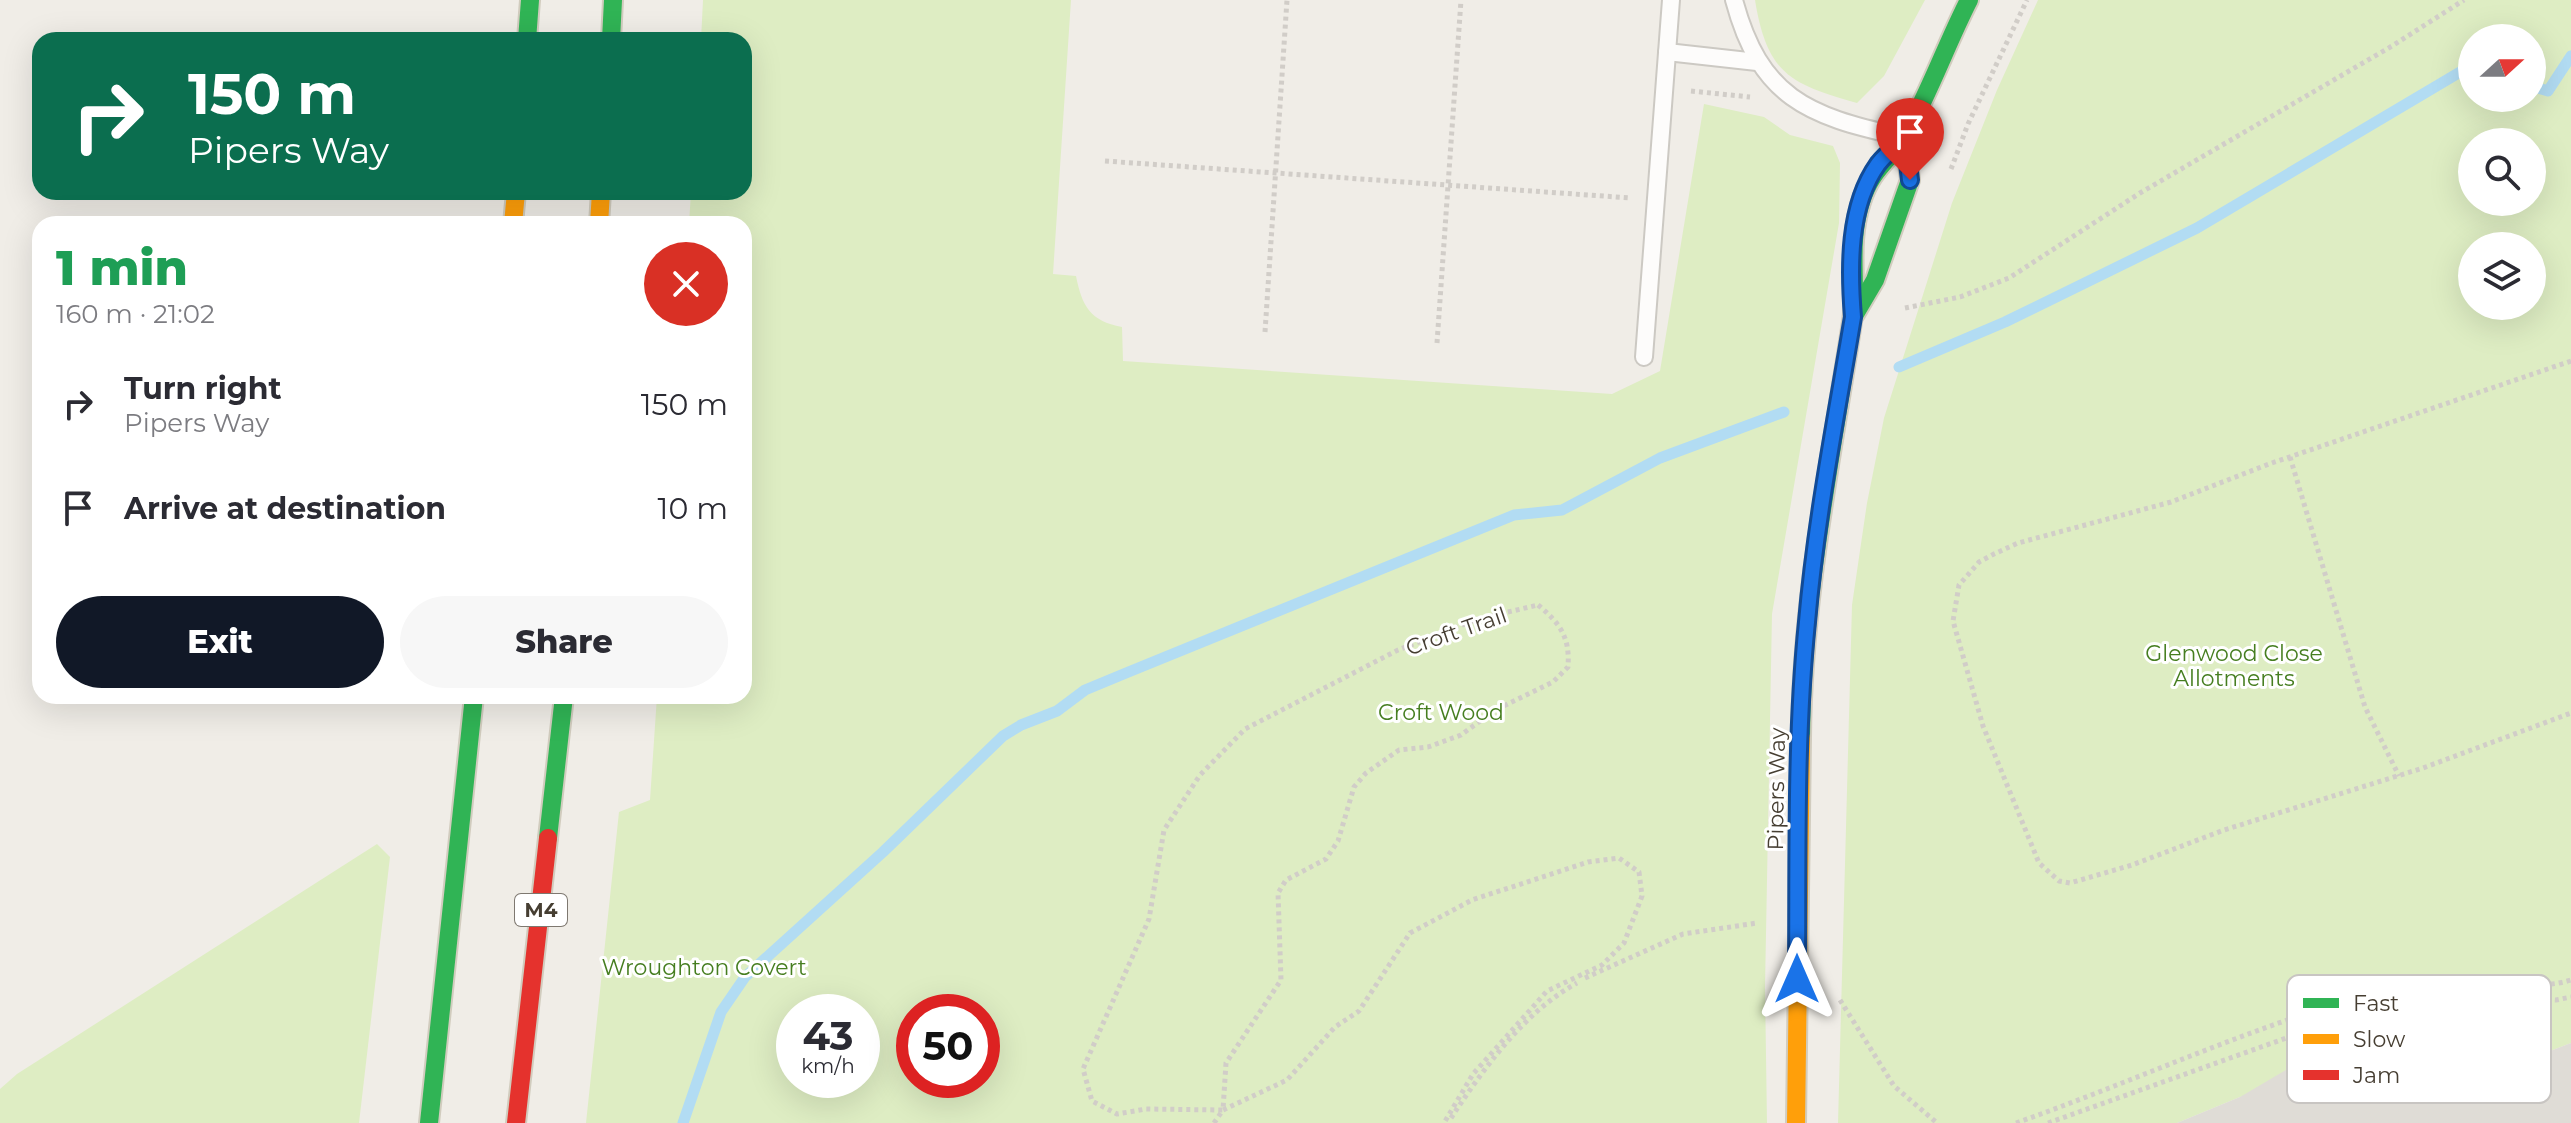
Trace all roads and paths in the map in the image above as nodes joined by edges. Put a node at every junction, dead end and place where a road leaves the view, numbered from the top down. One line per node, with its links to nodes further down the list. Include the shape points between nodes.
1 (530, 0): 10 (main road)
2 (613, 0): 11 (main road)
3 (1287, 0): 18 (path)
4 (1461, 0): 20 (path)
5 (1671, 0): 12 (lane)
6 (1734, 0): 14 (lane)
7 (1969, 0): 16 (main road, Pipers Way)
8 (2027, 0): 19 (path)
9 (2464, 0): 22 (path, via 2140,193 2009,278 1960,297 1900,309)
10 (528, 32)
11 (611, 32)
12 (1667, 52): 13 (lane); 21 (lane)
13 (1693, 55): 14 (lane); 15 (path)
14 (1757, 62): 16 (lane, via 1796,102 1853,126)
15 (1689, 107)
16 (1905, 138): 23 (main road, Pipers Way, via 1910,180 1875,280); 23 (main road, Pipers Way, via 1878,164 1862,196 1852,255)
17 (1105, 161): 18 (path)
18 (1276, 173): 20 (path); 24 (path)
19 (1946, 181)
20 (1448, 185): 21 (path); 25 (path)
21 (1656, 200): 26 (lane)
22 (1905, 295)
23 (1853, 317): 33 (main road, Pipers Way, via 1806,624)
24 (1265, 332)
25 (1437, 343)
26 (1644, 357)
27 (2571, 361): 28 (path)
28 (2290, 457): 32 (path, via 2365,707); 32 (path, via 2171,502 2018,543 1979,562 1959,585 1953,621 1983,726 2039,863 2059,881 2070,883)
29 (473, 704): 42 (main road)
30 (563, 704): 43 (main road, M4)
31 (2571, 713): 32 (path)
32 (2399, 776)
33 (1798, 921): 45 (path, via 1683,934 1557,994 1494,1059); 46 (main road, Pipers Way)
34 (2571, 980): 35 (path)
35 (2551, 984)
36 (1834, 988): 47 (path, via 1877,1065)
37 (2571, 997): 38 (path)
38 (2551, 1000)
39 (2287, 1023): 48 (path)
40 (2287, 1037): 49 (path)
41 (1223, 1110): 41 (path, Croft Trail, via 1117,1114 1092,1101 1083,1069 1149,919 1164,830 1200,775 1245,729 1398,650 1478,619 1538,605 1557,620 1569,643 1568,667 1553,682 1495,710 1461,735 1399,750 1366,773 1354,787 1338,841 1326,859 1286,880 1278,893 1281,980 1226,1063); 44 (path); 45 (path, Croft Trail, via 1287,1080 1335,1027 1359,1011 1410,933 1472,900 1588,862 1619,858 1639,872 1642,896 1624,943 1602,965 1547,991 1473,1074)
42 (429, 1123)
43 (516, 1123)
44 (1214, 1123)
45 (1446, 1123)
46 (1796, 1123)
47 (1937, 1123)
48 (2016, 1123)
49 (2048, 1123)

